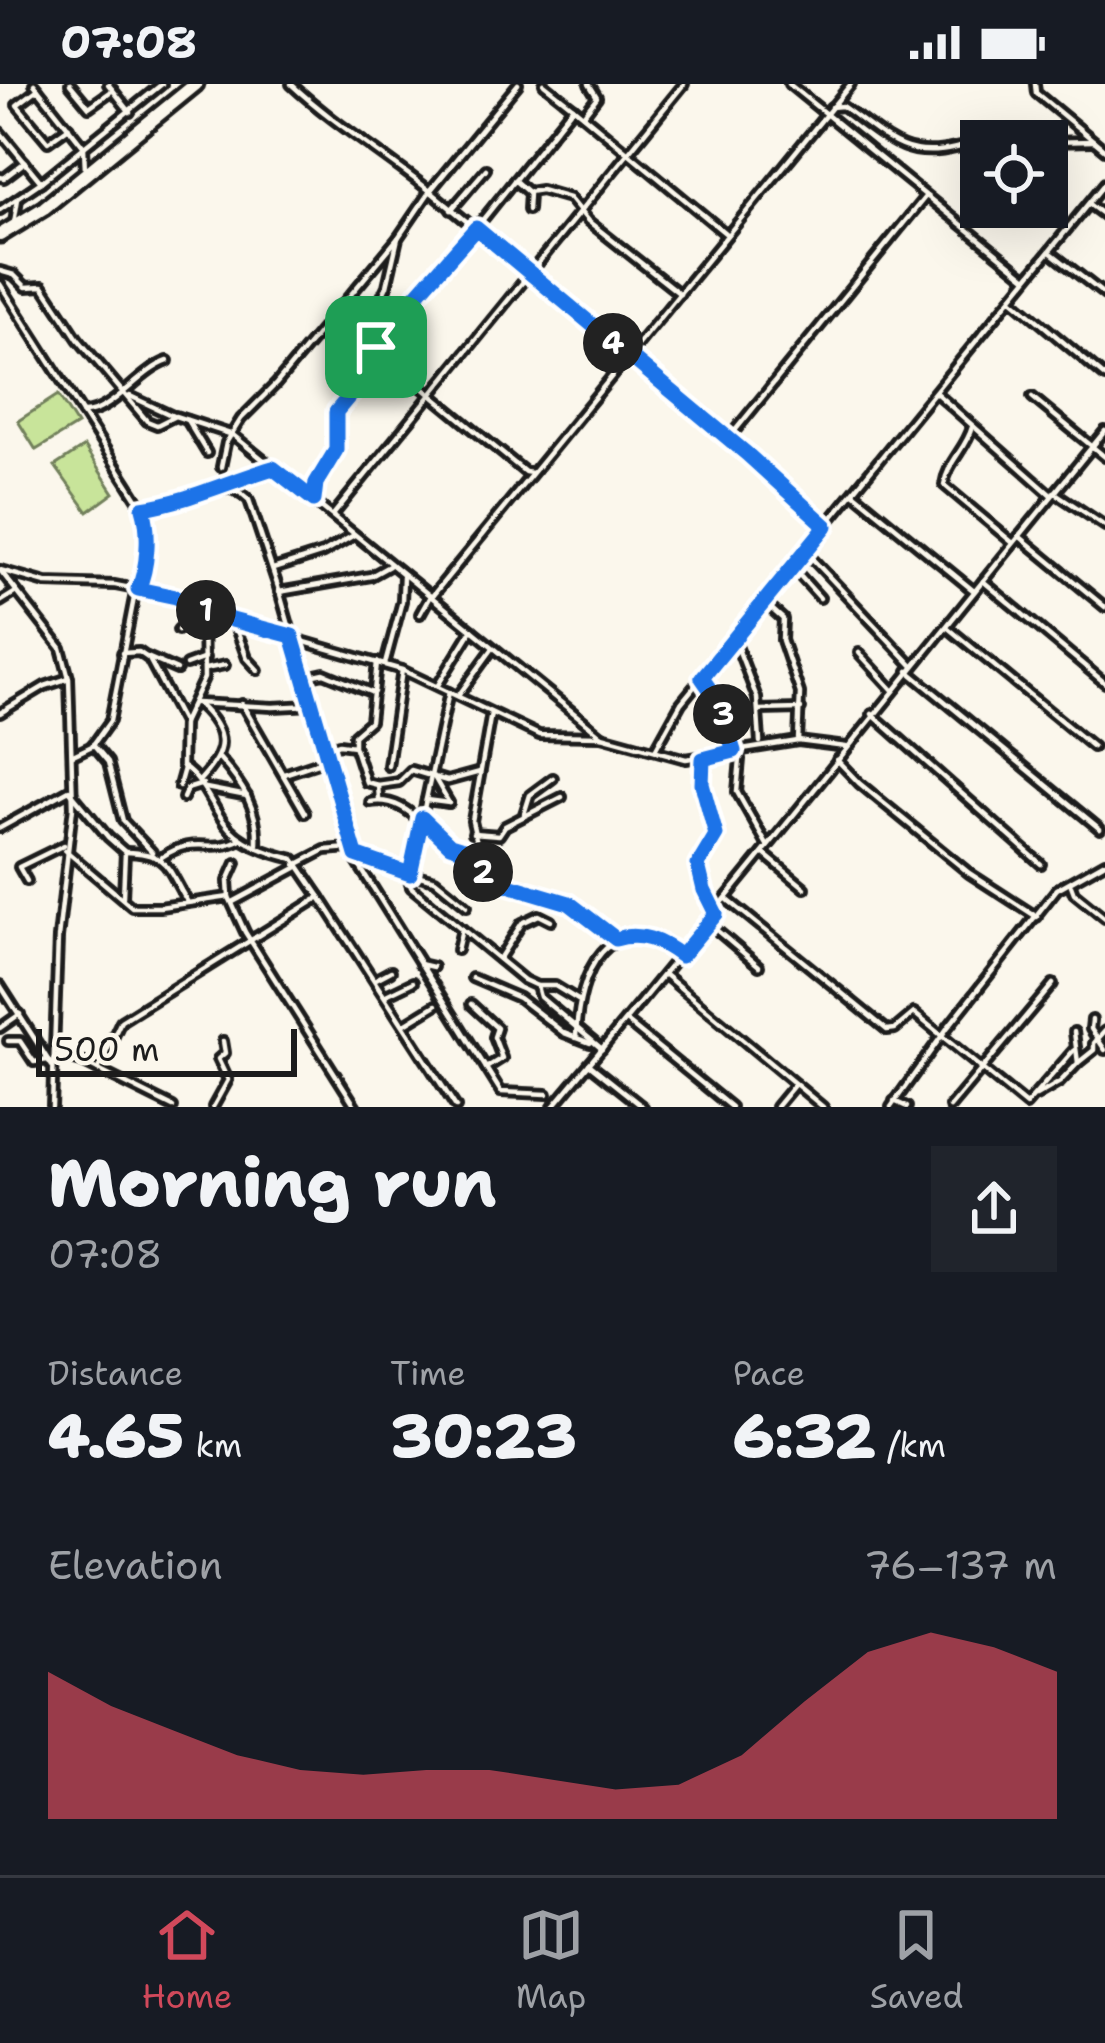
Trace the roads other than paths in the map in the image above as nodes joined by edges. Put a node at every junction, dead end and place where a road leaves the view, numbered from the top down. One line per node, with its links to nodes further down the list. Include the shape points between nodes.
1 (70, 84): 13 (street, via 89,107)
2 (162, 84): 14 (street); 17 (street)
3 (196, 84): 14 (highway)
4 (291, 84): 37 (street)
5 (518, 84): 37 (street)
6 (544, 84): 15 (street)
7 (589, 84): 18 (street, via 597,97)
8 (684, 84): 28 (street)
9 (789, 84): 19 (street)
10 (850, 84): 16 (street)
11 (1035, 84): 23 (street)
12 (36, 86): 20 (street); 20 (street, via 17,105 30,124 48,142)
13 (111, 87): 17 (street)
14 (169, 106): 29 (highway)
15 (573, 107): 18 (street); 34 (street)
16 (831, 107): 19 (street); 25 (street, via 913,150)
17 (130, 112): 22 (street)
18 (583, 115): 28 (street)
19 (826, 115): 39 (street); 49 (street)
20 (69, 127): 26 (street)
21 (0, 132): 30 (street)
22 (101, 133): 26 (street); 29 (street)
23 (1094, 141): 24 (street); 27 (street)
24 (1068, 142)
25 (960, 146)
26 (84, 147): 32 (street); 35 (street)
27 (1105, 150)
28 (628, 153): 44 (street); 49 (street)
29 (107, 158): 32 (highway)
30 (25, 162): 33 (street); 35 (street)
31 (486, 169): 43 (street)
32 (84, 176): 48 (highway)
33 (0, 177)
34 (514, 180): 38 (street); 47 (street)
35 (41, 182): 40 (street)
36 (1105, 183): 41 (street)
37 (430, 191): 43 (street); 50 (street)
38 (528, 192): 44 (street, via 562,194); 45 (street)
39 (925, 197): 54 (street); 73 (street)
40 (18, 199): 42 (street); 48 (street)
41 (1090, 205): 46 (street); 51 (street)
42 (0, 210)
43 (452, 210): 47 (street)
44 (581, 210): 53 (street); 56 (street)
45 (528, 211)
46 (1105, 216)
47 (476, 228): 53 (street); 59 (street)
48 (6, 231)
49 (728, 235): 56 (street)
50 (398, 238): 59 (street, via 374,313); 72 (street)
51 (1050, 251): 54 (street); 57 (street)
52 (0, 271): 64 (street, via 26,287 42,285)
53 (529, 272): 60 (street); 65 (street)
54 (1028, 278): 58 (street)
55 (0, 284): 67 (street)
56 (680, 294): 60 (street)
57 (1105, 295)
58 (1012, 299): 62 (street); 63 (street)
59 (376, 346): 65 (street); 83 (street, via 371,370 336,412 336,450)
60 (628, 356): 73 (street); 79 (street)
61 (168, 361): 64 (street)
62 (1105, 377)
63 (935, 392): 70 (street); 81 (street)
64 (125, 393): 67 (street); 68 (street); 68 (street, via 149,423)
65 (431, 394): 79 (street); 85 (street)
66 (1032, 397): 74 (street)
67 (82, 413): 84 (street)
68 (173, 416): 69 (street)
69 (188, 420): 72 (street); 75 (street)
70 (972, 427): 82 (street); 90 (street, via 944,485)
71 (1105, 431): 74 (street)
72 (232, 434): 77 (street); 78 (street)
73 (728, 440): 86 (street)
74 (1093, 446): 76 (street); 82 (street)
75 (207, 453)
76 (1105, 457)
77 (221, 467)
78 (273, 468): 80 (street); 83 (street)
79 (529, 475): 102 (street)
80 (226, 488): 84 (street); 94 (street, via 248,500)
81 (854, 493): 86 (street); 99 (street)
82 (1053, 494): 87 (street); 89 (street)
83 (314, 500): 85 (street)
84 (143, 508): 98 (street, via 148,531)
85 (333, 515): 88 (street)
86 (826, 526): 91 (street)
87 (1105, 526)
88 (354, 535): 92 (street); 94 (street)
89 (1019, 536): 90 (street); 106 (street)
90 (1013, 543): 97 (street)
91 (805, 551): 93 (street); 123 (street)
92 (390, 565): 96 (street); 101 (street)
93 (792, 567): 103 (street); 105 (street)
94 (273, 569): 101 (street)
95 (0, 570): 98 (street, via 46,583); 100 (street)
96 (403, 576): 102 (street); 120 (street)
97 (983, 581): 99 (street); 131 (street)
98 (138, 589): 107 (street); 116 (street)
99 (974, 591): 110 (street)
100 (16, 592): 104 (street); 129 (street, via 61,648)
101 (280, 592): 113 (street)
102 (430, 597): 108 (street); 112 (street)
103 (820, 598)
104 (0, 602)
105 (764, 602): 114 (street); 140 (street, via 782,618)
106 (1105, 607)
107 (202, 608): 109 (street); 111 (street); 119 (street)
108 (420, 614)
109 (232, 620): 113 (street); 126 (street)
110 (946, 627): 123 (street); 152 (street)
111 (178, 630)
112 (472, 631): 115 (street); 132 (street)
113 (292, 636): 120 (street); 128 (street)
114 (734, 638): 130 (street); 141 (street)
115 (493, 648): 136 (street); 146 (street)
116 (122, 653): 118 (street); 148 (street, via 112,715)
117 (859, 653): 133 (street)
118 (147, 658): 125 (street); 145 (street)
119 (205, 658): 121 (street); 124 (street)
120 (381, 664): 127 (street); 135 (street)
121 (186, 665)
122 (225, 665): 124 (street)
123 (911, 668): 133 (street); 183 (street)
124 (206, 669): 137 (street)
125 (177, 670)
126 (258, 670)
127 (402, 670): 132 (street); 161 (street)
128 (304, 677): 135 (street, via 324,673); 139 (street)
129 (69, 678): 142 (street); 156 (street)
130 (702, 678): 154 (street); 155 (street)
131 (1105, 683)
132 (438, 685): 134 (street)
133 (893, 690): 144 (street)
134 (449, 692): 136 (street); 165 (street)
135 (373, 695): 150 (street, via 370,721)
136 (458, 696): 143 (street)
137 (197, 704): 138 (street); 145 (street); 157 (street, via 218,734)
138 (242, 704): 139 (street); 164 (street)
139 (312, 705): 153 (street)
140 (801, 709): 141 (street); 147 (street)
141 (759, 710): 149 (street)
142 (0, 713)
143 (491, 713): 146 (street, via 539,735); 163 (street)
144 (872, 715): 151 (street); 196 (street)
145 (183, 723): 162 (street)
146 (602, 736): 154 (street)
147 (798, 741): 149 (street); 151 (street)
148 (93, 744): 156 (street); 190 (street, via 108,762 123,821)
149 (760, 744): 155 (street)
150 (354, 746): 153 (street); 167 (street)
151 (846, 747): 160 (street)
152 (1093, 747)
153 (326, 748): 158 (street)
154 (655, 750): 159 (street)
155 (734, 751): 159 (street); 188 (street, via 737,791)
156 (72, 755): 172 (street)
157 (220, 759): 168 (street); 173 (street)
158 (328, 759): 164 (street); 191 (street)
159 (703, 759): 208 (street, via 716,835 698,865)
160 (837, 760): 188 (street); 209 (street, via 969,872)
161 (388, 766)
162 (184, 768): 168 (street); 170 (street)
163 (480, 772): 165 (street, via 458,780); 184 (street)
164 (282, 775): 179 (street)
165 (432, 775): 169 (street, via 411,770); 177 (street); 177 (street, via 449,803)
166 (553, 778): 180 (street, via 530,795)
167 (366, 782): 169 (street); 171 (street)
168 (203, 784): 170 (street); 173 (street); 185 (street)
169 (378, 785): 176 (street)
170 (183, 786): 175 (street)
171 (358, 786)
172 (69, 790): 182 (street); 187 (street); 189 (street)
173 (247, 796): 186 (street)
174 (562, 797): 180 (street)
175 (183, 798)
176 (379, 800): 178 (street); 181 (street)
177 (426, 800): 181 (street)
178 (370, 802)
179 (305, 813)
180 (524, 817): 184 (street, via 500,835)
181 (422, 818): 193 (street, via 450,845); 198 (street)
182 (0, 828)
183 (1100, 830)
184 (473, 832): 193 (street)
185 (241, 839): 186 (street); 192 (street, via 181,845)
186 (257, 845): 197 (street)
187 (66, 847): 199 (street, via 19,868); 203 (street); 250 (street)
188 (766, 850): 201 (street); 205 (street)
189 (125, 852): 190 (street); 203 (street)
190 (152, 852): 192 (street)
191 (356, 855): 197 (street, via 327,850); 198 (street); 219 (street)
192 (162, 857): 206 (street)
193 (480, 858): 214 (street, via 485,878 569,903)
194 (1105, 862): 200 (street)
195 (236, 863): 204 (street)
196 (1041, 864)
197 (296, 866): 202 (street); 204 (street)
198 (408, 874): 207 (street, via 435,880); 213 (street, via 411,887)
199 (27, 881)
200 (1071, 885): 209 (street, via 1057,889); 210 (street)
201 (805, 888)
202 (320, 897): 215 (street); 225 (street)
203 (123, 898): 206 (street, via 148,908)
204 (231, 899): 206 (street); 215 (street)
205 (728, 900): 208 (street); 242 (street, via 887,1030 914,1013)
206 (187, 901)
207 (467, 906)
208 (716, 914): 212 (street)
209 (1037, 917): 242 (street)
210 (1105, 918)
211 (551, 921): 218 (street, via 528,918)
212 (708, 923): 217 (street); 220 (street)
213 (463, 929): 216 (street); 218 (street)
214 (616, 939): 217 (street, via 659,939); 231 (street, via 592,962)
215 (249, 942): 255 (street, via 121,1021); 264 (street)
216 (457, 950)
217 (681, 956): 223 (street)
218 (499, 959): 229 (street)
219 (420, 964): 221 (street); 253 (street)
220 (759, 966)
221 (433, 968)
222 (391, 971): 225 (street)
223 (665, 975): 236 (street); 256 (street)
224 (472, 978): 243 (street, via 531,1005)
225 (376, 979): 230 (street)
226 (413, 982): 230 (street)
227 (1053, 984): 254 (street)
228 (0, 985): 234 (street)
229 (536, 986): 231 (street, via 555,986); 239 (street)
230 (386, 995): 237 (street)
231 (578, 1000): 239 (street)
232 (471, 1004): 253 (street, via 497,1028 502,1058)
233 (436, 1005): 237 (street)
234 (20, 1014): 238 (street); 250 (street)
235 (1092, 1020): 244 (street)
236 (627, 1022): 247 (street); 268 (street)
237 (405, 1024): 265 (street)
238 (0, 1028)
239 (576, 1028): 243 (street); 247 (street)
240 (1105, 1031): 244 (street)
241 (1074, 1032): 251 (street)
242 (941, 1036): 254 (street); 259 (street)
243 (576, 1038): 247 (street)
244 (1097, 1040): 248 (street); 251 (street)
245 (8, 1041): 250 (street, via 20,1041 34,1062)
246 (224, 1041): 263 (street, via 218,1059 228,1080)
247 (599, 1047): 252 (street)
248 (1105, 1050)
249 (1073, 1051): 260 (street)
250 (51, 1057): 255 (street); 261 (street)
251 (1078, 1063): 260 (street)
252 (589, 1064): 266 (street); 267 (street)
253 (486, 1068): 257 (street, via 503,1093)
254 (982, 1069): 260 (street); 272 (street)
255 (98, 1070): 258 (street)
256 (795, 1084): 269 (street); 270 (street)
257 (547, 1094)
258 (155, 1103): 262 (street)
259 (893, 1104): 271 (street)
260 (1028, 1105)
261 (52, 1107)
262 (173, 1107)
263 (213, 1107)
264 (356, 1107)
265 (456, 1107)
266 (553, 1107)
267 (643, 1107)
268 (731, 1107)
269 (776, 1107)
270 (823, 1107)
271 (907, 1107)
272 (950, 1107)

